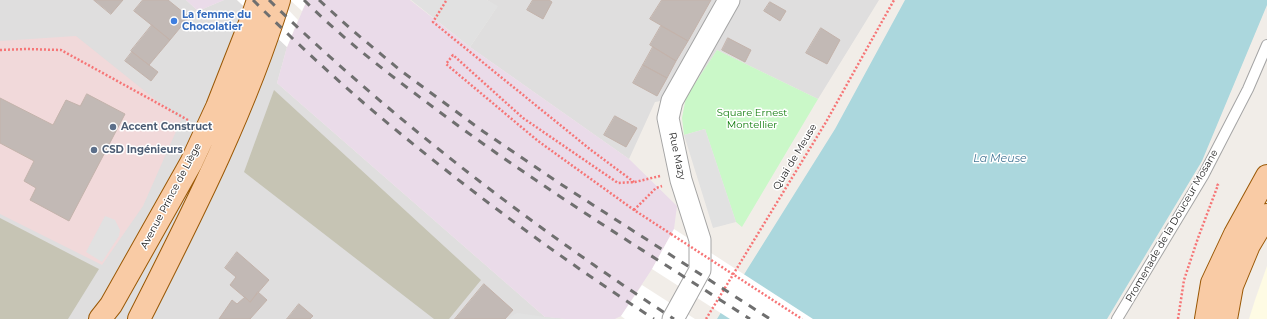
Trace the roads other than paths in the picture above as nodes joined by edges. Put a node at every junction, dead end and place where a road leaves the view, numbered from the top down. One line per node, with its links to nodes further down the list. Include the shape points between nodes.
1 (258, 0): 7 (main road, Avenue Prince de Liège, via 191,164)
2 (279, 0): 8 (main road, via 236,117 187,224)
3 (729, 0): 9 (street, Rue Mazy, via 672,101 668,118 700,240 700,270)
4 (1267, 45): 10 (lane, Promenade de la Douceur Mosane, via 1248,89 1203,176)
5 (1267, 176): 11 (main road, via 1212,283)
6 (1267, 216): 12 (main road, via 1249,245 1232,286)
7 (100, 319)
8 (138, 319)
9 (673, 319)
10 (1117, 319)
11 (1206, 319)
12 (1226, 319)

